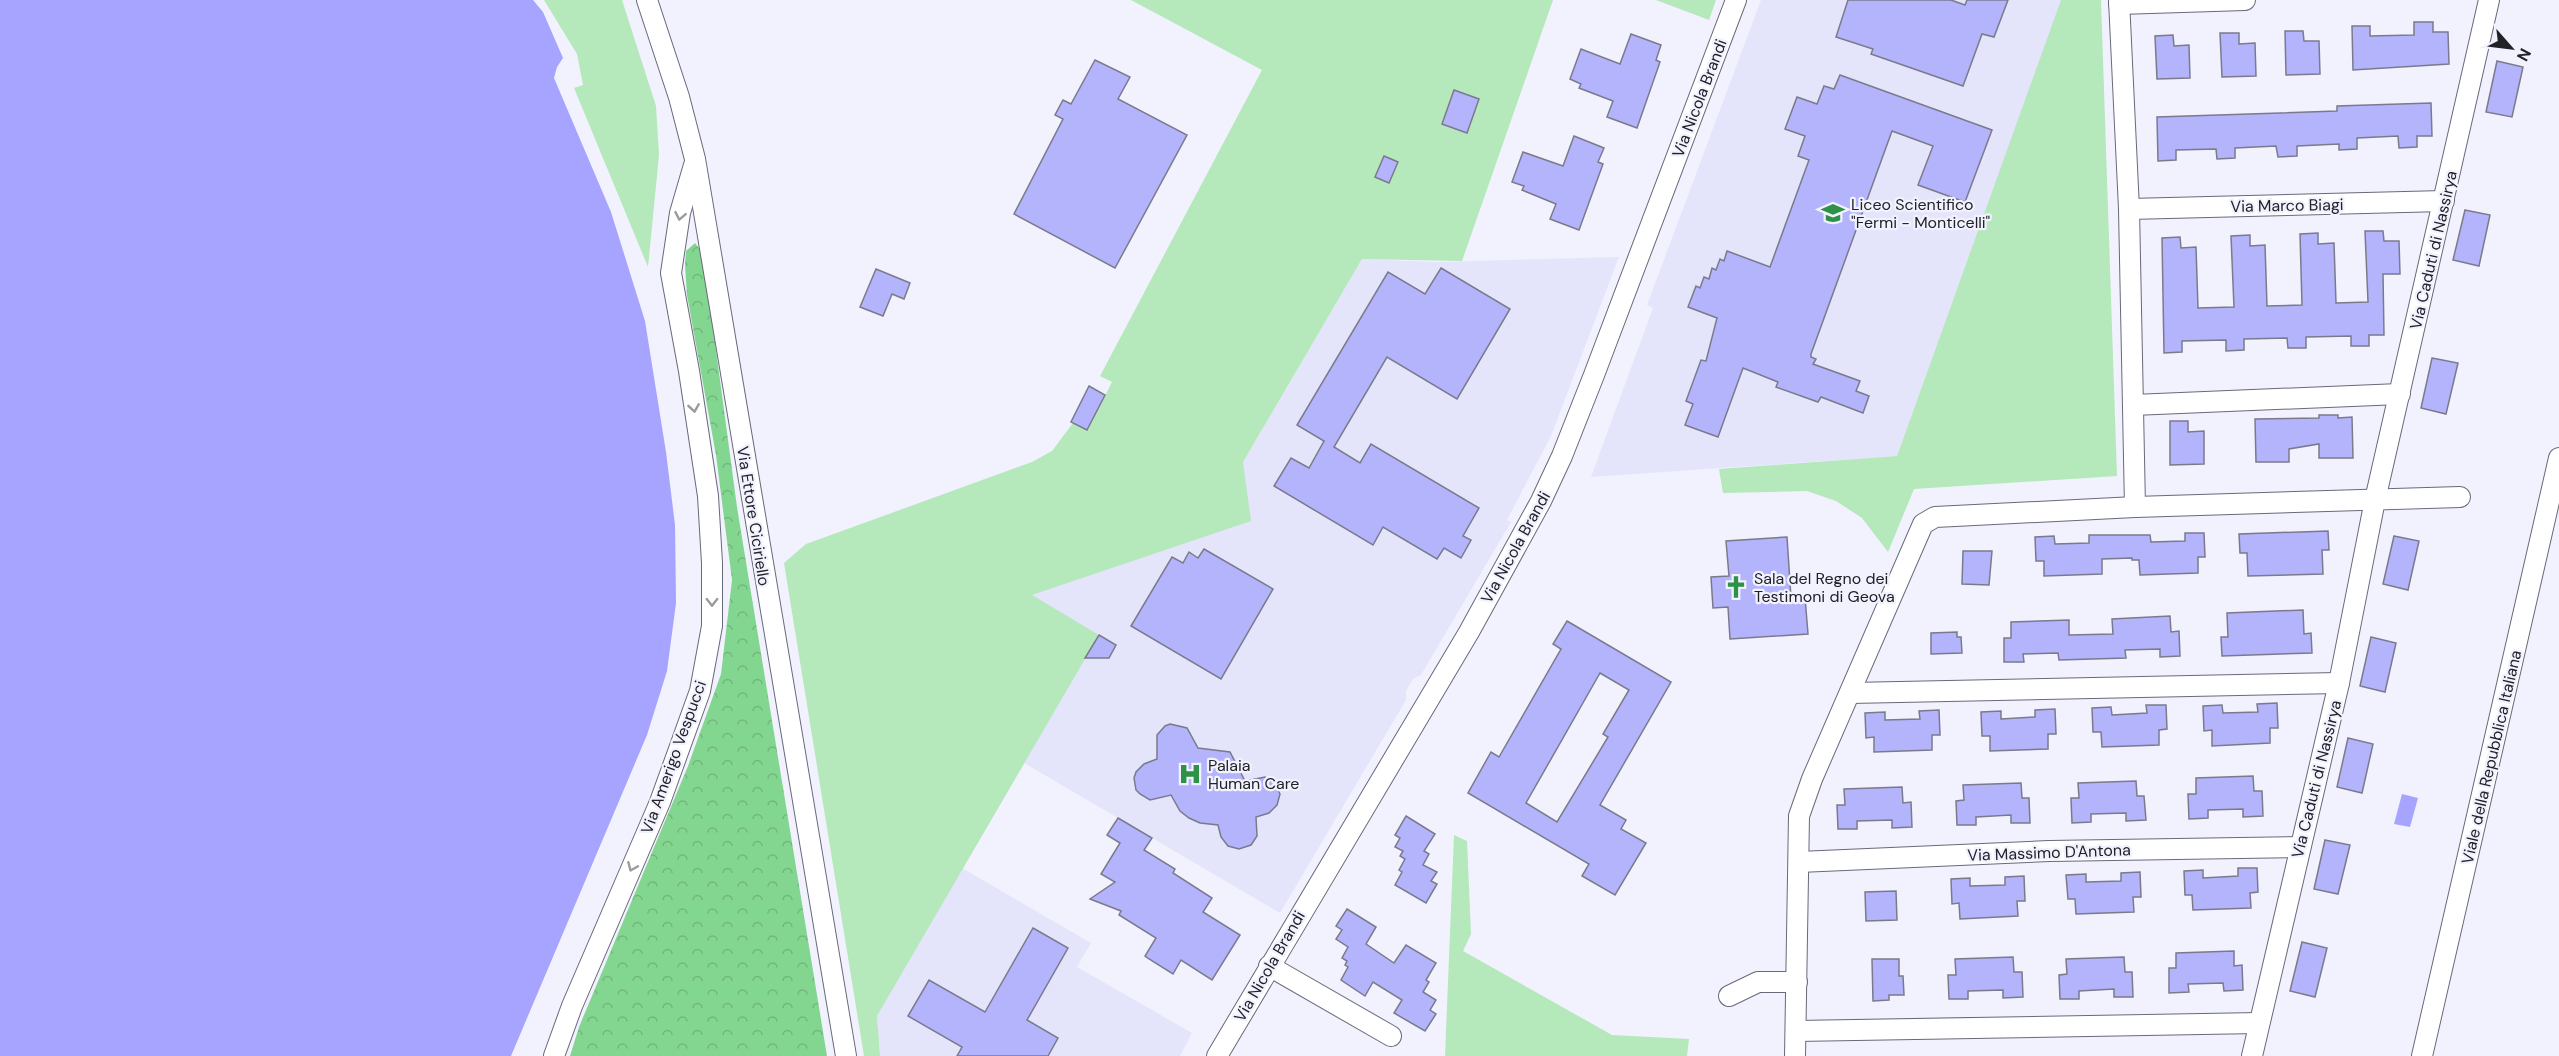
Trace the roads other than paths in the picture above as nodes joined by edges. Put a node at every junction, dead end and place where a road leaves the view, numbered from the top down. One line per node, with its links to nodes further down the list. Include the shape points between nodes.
1 (647, 0): 6 (street, Via Ettore Ciciriello)
2 (1736, 0): 19 (street, Via Nicola Brandi, via 1590,386 1541,501 1469,632)
3 (2245, 0): 5 (street)
4 (2489, 0): 7 (street, Via Caduti di Nassirya)
5 (2119, 2): 8 (street)
6 (695, 159): 25 (street, Via Ettore Ciciriello); 26 (street, Via Amerigo Vespucci, one-way to 26, via 680,213 671,273 708,496 712,626 700,690 660,802)
7 (2444, 201): 8 (street, Via Marco Biagi); 9 (street, Via Caduti di Nassirya)
8 (2129, 209): 10 (street)
9 (2400, 394): 10 (street); 13 (street, Via Caduti di Nassirya)
10 (2133, 405): 14 (street)
11 (2559, 458): 31 (street, Viale della Repubblica Italiana)
12 (2460, 497): 13 (street)
13 (2375, 500): 14 (street); 15 (street, Via Caduti di Nassirya)
14 (2135, 507): 16 (street, via 1935,517 1923,524)
15 (2339, 683): 16 (street); 17 (street, Via Caduti di Nassirya)
16 (1850, 693): 18 (street, via 1799,816)
17 (2299, 847): 18 (street, Via Massimo D'Antona, via 2049,851); 22 (street, Via Caduti di Nassirya)
18 (1798, 862): 20 (street)
19 (1269, 966): 24 (street); 28 (street, Via Nicola Brandi)
20 (1797, 982): 21 (street, via 1758,982); 23 (street)
21 (1729, 996)
22 (2259, 1023): 23 (street); 30 (street, Via Caduti di Nassirya)
23 (1796, 1031): 29 (street)
24 (1391, 1036)
25 (841, 1046): 27 (street, Via Ettore Ciciriello)
26 (554, 1056)
27 (846, 1056)
28 (1217, 1056)
29 (1795, 1056)
30 (2252, 1056)
31 (2422, 1056)

